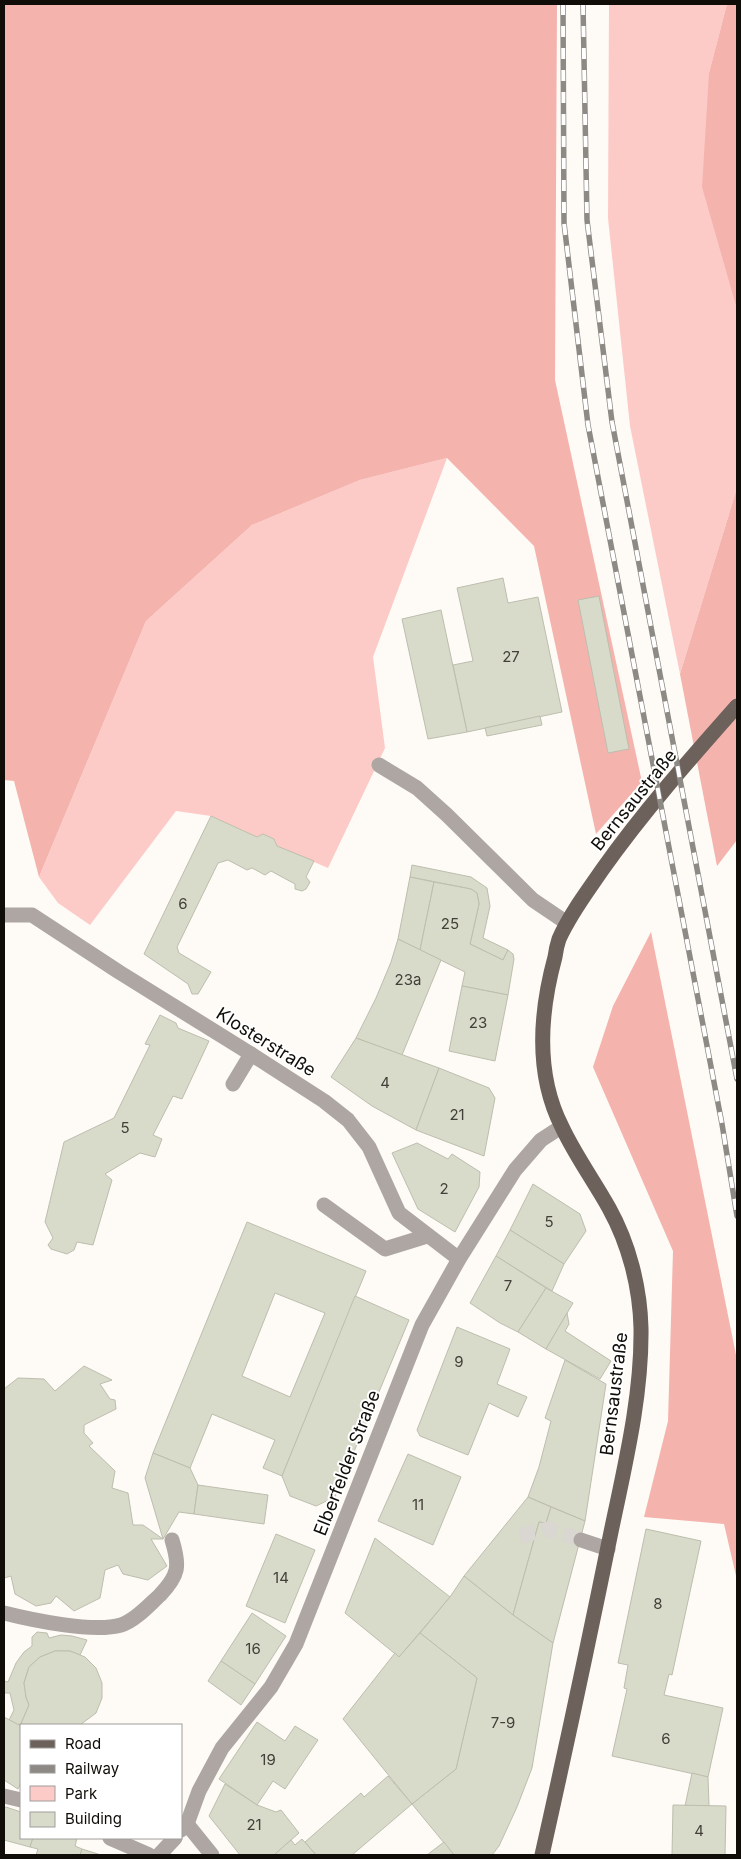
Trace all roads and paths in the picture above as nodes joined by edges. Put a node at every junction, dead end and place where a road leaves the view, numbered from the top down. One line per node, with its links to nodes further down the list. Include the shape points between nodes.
1 (737, 706): 4 (main road, Bernsaustraße, via 645,813)
2 (379, 765): 4 (street, via 417,788 533,900)
3 (4, 915): 5 (street, Klosterstraße, via 32,915)
4 (567, 923): 7 (main road, Bernsaustraße, via 549,972 543,1038 547,1086)
5 (251, 1054): 6 (street); 9 (street, Klosterstraße, via 348,1120 369,1147 398,1213)
6 (233, 1084)
7 (562, 1127): 10 (street, Elberfelder Straße, via 541,1140 514,1170); 13 (main road, Bernsaustraße, via 622,1235 631,1261 639,1304 640,1353 634,1416)
8 (324, 1205): 9 (street, via 385,1249)
9 (427, 1236): 10 (street, Klosterstraße)
10 (459, 1259): 17 (street, Elberfelder Straße, via 422,1325 296,1644 271,1687 222,1748 199,1790)
11 (172, 1540): 14 (street, via 178,1560 172,1582 145,1609 122,1625 92,1627 30,1620)
12 (581, 1540): 13 (street)
13 (608, 1549): 23 (main road, Bernsaustraße)
14 (4, 1613)
15 (4, 1796): 16 (street)
16 (20, 1800)
17 (184, 1828): 22 (street, Elberfelder Straße)
18 (112, 1839): 20 (street)
19 (174, 1839): 21 (street)
20 (149, 1855)
21 (159, 1855)
22 (212, 1855)
23 (542, 1855)

